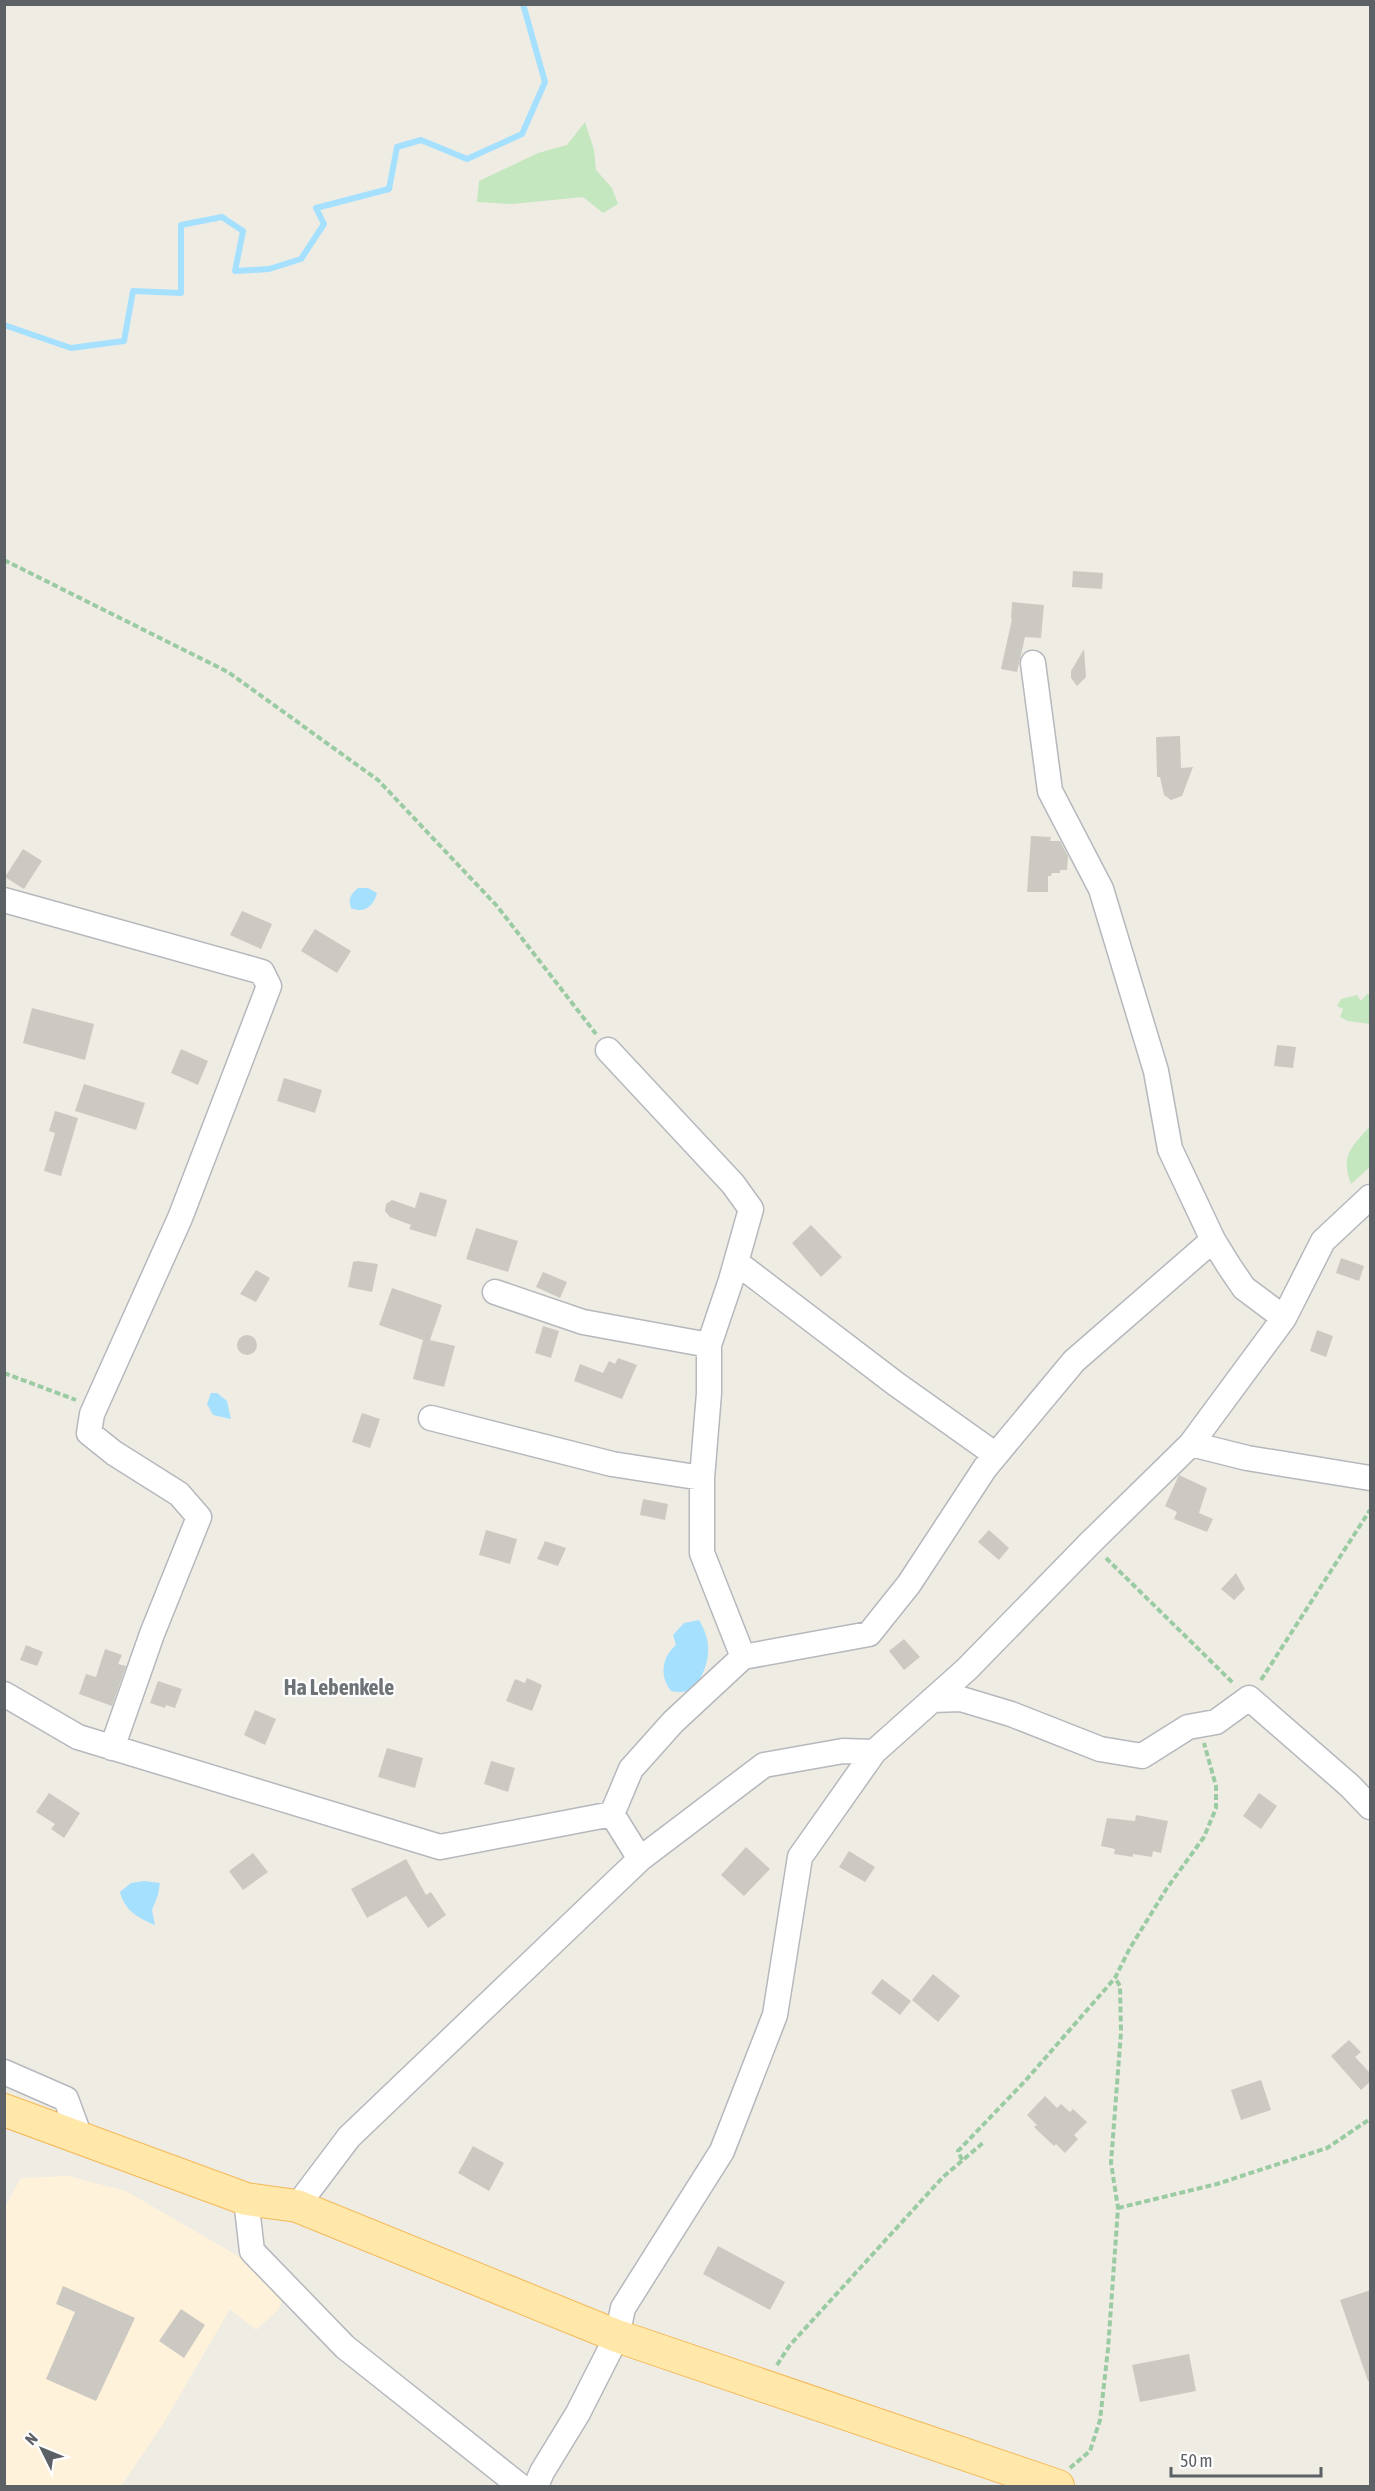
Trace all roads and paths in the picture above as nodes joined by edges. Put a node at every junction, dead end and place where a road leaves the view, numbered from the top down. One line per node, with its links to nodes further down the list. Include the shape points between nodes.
1 (4, 560): 4 (path, via 228,672 378,780 497,906)
2 (1034, 663): 6 (street, via 1050,791 1101,889 1156,1071 1170,1149)
3 (4, 900): 12 (street, via 262,972 269,986 180,1218)
4 (608, 1050): 7 (street, via 733,1184 751,1209)
5 (1371, 1197): 9 (street, via 1323,1241)
6 (1213, 1240): 9 (street, via 1244,1288); 15 (street, via 1074,1361)
7 (736, 1262): 10 (street); 15 (street)
8 (495, 1292): 10 (street, via 583,1322)
9 (1284, 1318): 14 (street)
10 (709, 1346): 16 (street)
11 (4, 1373): 12 (path, via 74,1399)
12 (98, 1403): 25 (street, via 89,1433 179,1494 199,1517)
13 (431, 1418): 16 (street, via 612,1464)
14 (1191, 1444): 17 (street, via 1247,1458); 19 (street)
15 (996, 1455): 20 (street, via 909,1584 869,1634)
16 (702, 1478): 20 (street, via 702,1553)
17 (1371, 1478)
18 (1371, 1510): 22 (path)
19 (1090, 1543): 22 (path); 23 (street)
20 (743, 1658): 28 (street, via 673,1722 631,1769)
21 (4, 1694): 25 (street, via 78,1737)
22 (1249, 1698): 24 (street, via 1216,1722); 27 (street)
23 (932, 1700): 24 (street, via 961,1699 1100,1749 1142,1756 1188,1727); 26 (street)
24 (1200, 1725): 30 (path, via 1216,1786 1216,1808 1204,1837 1167,1888)
25 (112, 1748): 28 (street, via 440,1847)
26 (874, 1752): 29 (street, via 843,1751 764,1766); 40 (street, via 800,1857 775,2015 722,2151 623,2308)
27 (1371, 1807)
28 (612, 1814): 29 (street)
29 (640, 1859): 38 (street, via 349,2137)
30 (1115, 1978): 36 (path, via 958,2151); 39 (path, via 1120,1986 1121,2032 1112,2163)
31 (4, 2072): 34 (street, via 66,2099)
32 (4, 2110): 34 (main road)
33 (1371, 2120): 39 (path, via 1327,2148 1217,2184)
34 (80, 2137): 37 (main road)
35 (984, 2142): 36 (path)
36 (962, 2160): 41 (path, via 790,2345)
37 (246, 2199): 38 (main road); 43 (street, via 252,2251 345,2347)
38 (297, 2206): 40 (main road)
39 (1118, 2208): 42 (path, via 1100,2420 1090,2451 1067,2470)
40 (617, 2336): 41 (main road); 44 (street)
41 (763, 2386): 42 (main road)
42 (1056, 2486)
43 (520, 2487)
44 (536, 2487)

